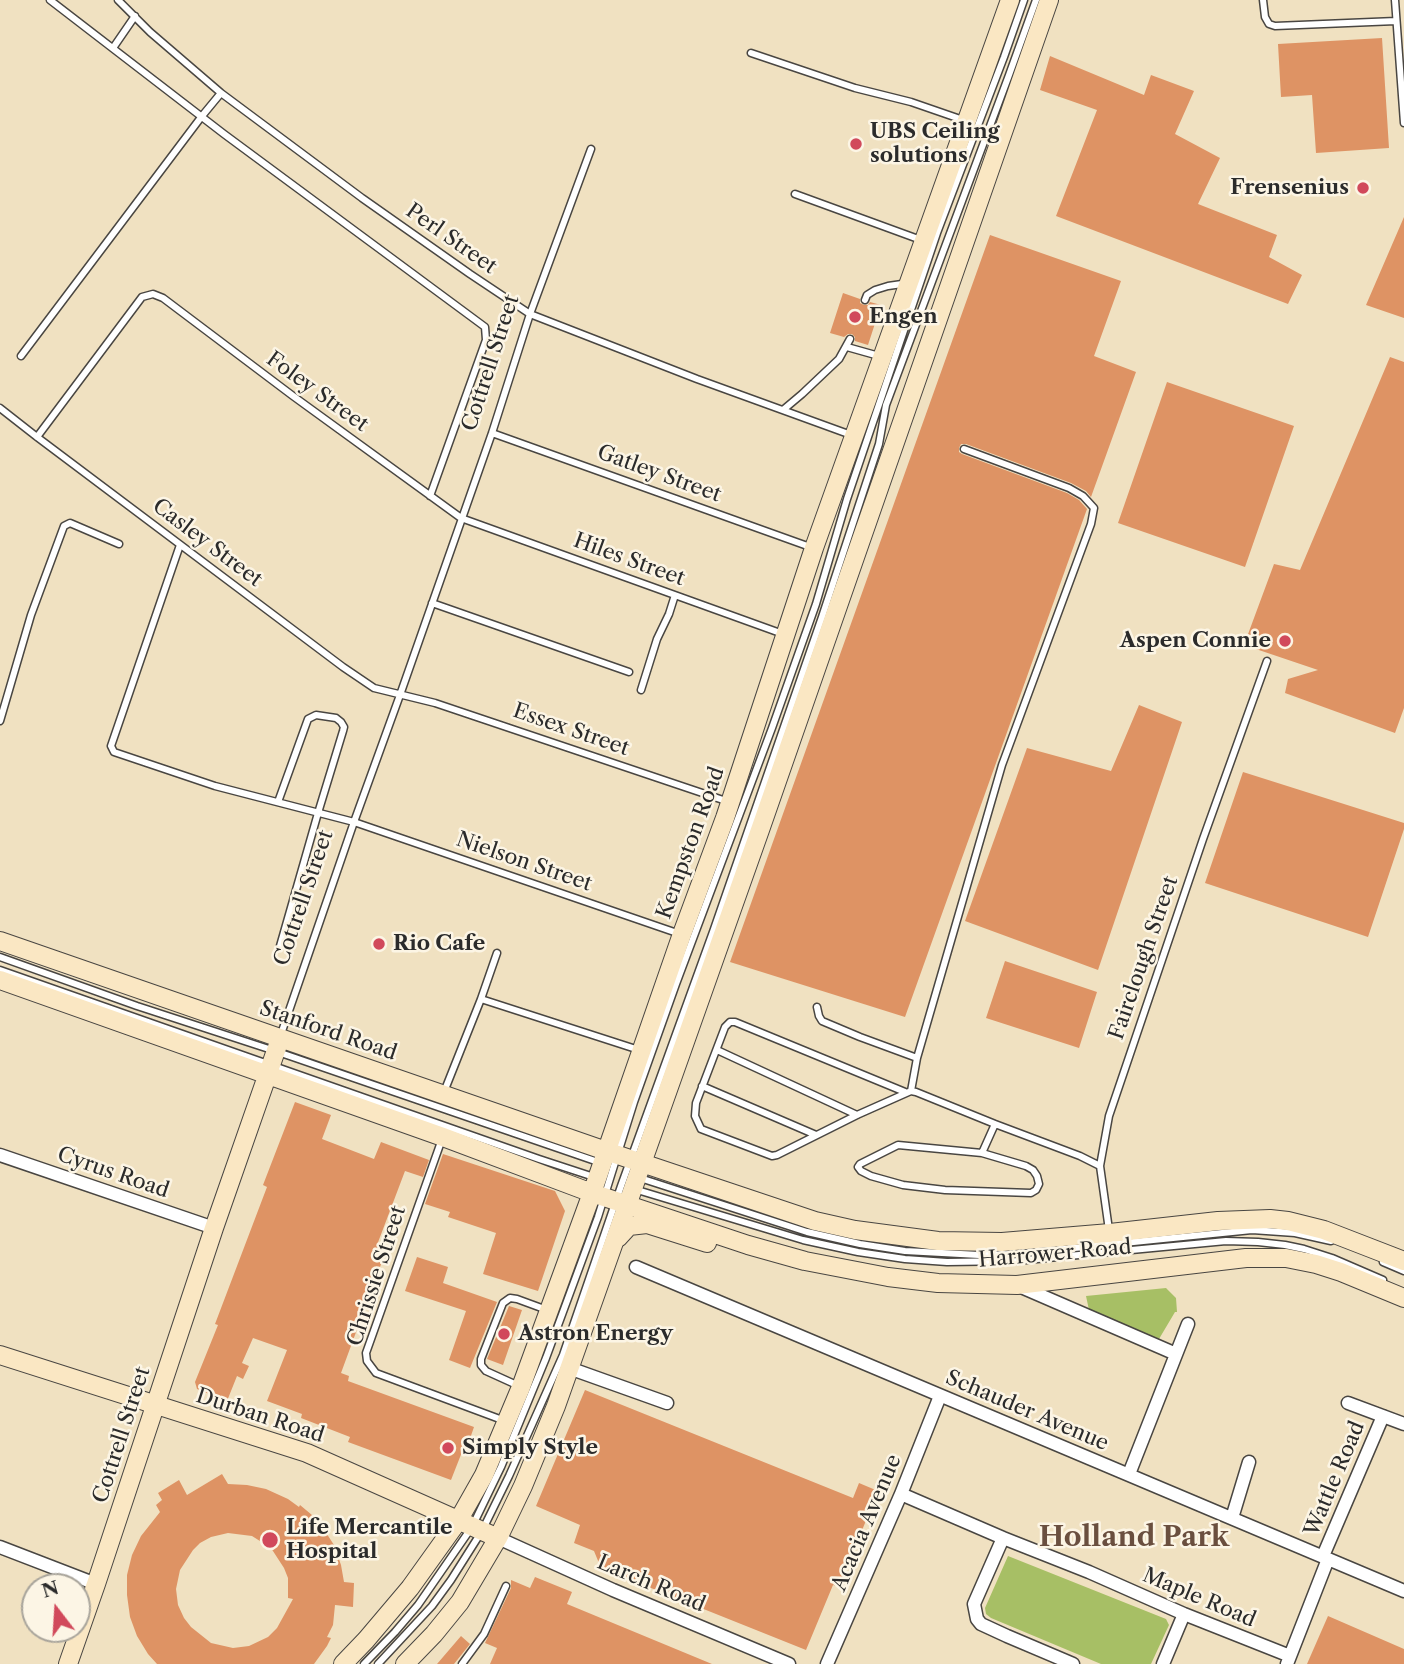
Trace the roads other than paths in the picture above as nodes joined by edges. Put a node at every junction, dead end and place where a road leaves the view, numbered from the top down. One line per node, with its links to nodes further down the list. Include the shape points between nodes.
1 (50, 0): 11 (lane)
2 (118, 0): 9 (lane, Perl Street)
3 (1010, 0): 16 (main road, Kempston Road)
4 (1024, 0): 30 (lane)
5 (1036, 0): 31 (lane, via 886,405)
6 (1049, 0): 31 (main road, Kempston Road)
7 (1263, 0): 10 (lane, via 1265,17 1275,26)
8 (1395, 1): 10 (lane)
9 (135, 16): 11 (lane); 13 (lane, Perl Street)
10 (1396, 21): 14 (lane)
11 (113, 48): 15 (lane)
12 (751, 53): 16 (lane)
13 (221, 93): 15 (lane); 23 (lane, Perl Street)
14 (1403, 104): 17 (lane)
15 (202, 116): 24 (lane); 33 (lane, via 485,327 486,340)
16 (966, 122): 20 (main road, Kempston Road)
17 (1404, 123)
18 (591, 149): 23 (lane, Cottrell Street)
19 (795, 194): 20 (lane)
20 (924, 241): 21 (main road, Kempston Road)
21 (908, 286): 22 (lane, via 875,290); 25 (main road, Kempston Road)
22 (865, 300)
23 (530, 314): 27 (lane, Perl Street); 28 (lane, Cottrell Street)
24 (21, 356)
25 (882, 357): 27 (lane, via 849,343 839,359); 30 (main road, Kempston Road)
26 (0, 408): 29 (lane, Casley Street)
27 (783, 410): 30 (lane, Perl Street)
28 (492, 433): 34 (lane, Cottrell Street); 37 (lane, Gatley Street)
29 (37, 437): 33 (lane, Foley Street, via 142,297 153,294); 36 (lane, Casley Street)
30 (860, 438): 31 (lane, Perl Street); 37 (main road, Kempston Road); 73 (lane, via 816,604 634,1102)
31 (885, 446): 73 (main road, Kempston Road, via 761,830)
32 (964, 449): 62 (lane, via 1069,488 1094,508 1002,765)
33 (430, 496): 34 (lane, Foley Street)
34 (461, 518): 38 (lane, Hiles Street); 39 (lane, Cottrell Street)
35 (119, 544): 45 (lane, via 70,523 64,526 31,615)
36 (180, 545): 44 (lane, Casley Street, via 343,667 374,688); 46 (lane, Nielson Street, via 111,749 215,786)
37 (814, 548): 40 (main road, Kempston Road)
38 (675, 595): 40 (lane, Hiles Street); 43 (lane)
39 (432, 603): 42 (lane); 44 (lane, Cottrell Street)
40 (785, 634): 47 (main road, Kempston Road)
41 (1267, 661): 72 (lane, Fairclough Street, via 1115,1099)
42 (629, 672)
43 (641, 690)
44 (400, 695): 47 (lane, Essex Street); 49 (lane, Cottrell Street)
45 (0, 721)
46 (278, 802): 48 (lane, Nielson Street); 48 (lane, via 308,719 316,715 336,718 344,727)
47 (730, 802): 50 (main road, Kempston Road)
48 (318, 813): 49 (lane, Nielson Street); 52 (lane)
49 (354, 822): 50 (lane, Nielson Street); 61 (lane, Cottrell Street)
50 (682, 934): 60 (main road, Kempston Road)
51 (0, 941): 61 (main road, Stanford Road)
52 (280, 946)
53 (497, 953): 57 (lane)
54 (0, 957): 61 (lane)
55 (0, 970): 61 (lane)
56 (0, 980): 61 (main road, Stanford Road)
57 (481, 999): 60 (lane); 65 (lane)
58 (817, 1007): 62 (lane, via 822,1021)
59 (717, 1050): 63 (lane); 64 (lane, via 725,1027 735,1022); 66 (lane)
60 (641, 1051): 73 (main road, Kempston Road)
61 (274, 1057): 65 (main road, Stanford Road); 69 (main road, Stanford Road); 73 (lane); 73 (lane, via 539,1159); 74 (main road, Cottrell Street)
62 (917, 1058): 64 (lane)
63 (702, 1086): 68 (lane); 68 (lane, via 695,1116 701,1129 772,1156)
64 (908, 1091): 66 (lane); 67 (lane)
65 (443, 1094): 73 (main road, Stanford Road)
66 (857, 1115): 68 (lane)
67 (995, 1124): 70 (lane); 72 (lane)
68 (816, 1135)
69 (443, 1137): 73 (main road, Stanford Road); 97 (lane, Chrissie Street, via 366,1353 367,1361 376,1373)
70 (982, 1153): 70 (lane, via 898,1145 858,1167 871,1176 903,1185 1031,1194 1036,1190 1039,1184 1032,1170)
71 (0, 1155): 74 (street, Cyrus Road)
72 (1100, 1166): 76 (lane, Fairclough Street)
73 (617, 1177): 75 (main road, Kempston Road); 76 (main road, Harrower Road, via 881,1235 938,1241); 76 (lane, via 803,1240 905,1259 1016,1261); 77 (main road, Harrower Road); 86 (main road, Kempston Road); 103 (lane); 103 (lane, via 563,1355 509,1476)
74 (214, 1228): 95 (main road, Cottrell Street)
75 (614, 1243): 77 (main road, via 629,1226 647,1224 724,1248); 90 (main road, Kempston Road)
76 (1112, 1243): 78 (lane, via 1271,1231 1315,1237); 80 (main road, Harrower Road, via 1218,1221 1257,1219 1324,1230); 83 (lane, Fairclough Street); 85 (lane, via 1273,1243 1332,1258)
77 (748, 1245): 84 (main road, Harrower Road, via 888,1277)
78 (1359, 1252)
79 (1370, 1257): 82 (lane)
80 (1404, 1261)
81 (636, 1266): 92 (street, Schauder Avenue)
82 (1404, 1271)
83 (1117, 1273): 84 (main road, Harrower Road); 85 (main road, Harrower Road, via 1246,1258 1286,1258)
84 (1017, 1285): 89 (street)
85 (1399, 1291)
86 (548, 1311): 91 (main road, Kempston Road); 91 (lane, via 516,1299 503,1303 481,1359 486,1371)
87 (1188, 1325): 89 (street)
88 (0, 1354): 95 (main road, Durban Road)
89 (1176, 1354): 100 (street)
90 (569, 1368): 93 (street); 103 (main road, Kempston Road, via 523,1486)
91 (521, 1387): 97 (main road, Kempston Road)
92 (940, 1396): 100 (street, Schauder Avenue); 101 (street, Acacia Avenue)
93 (667, 1403)
94 (1348, 1403): 96 (street)
95 (156, 1406): 103 (main road, Durban Road, via 307,1453); 107 (main road, Cottrell Street)
96 (1383, 1416): 98 (street); 106 (street, Wattle Road)
97 (507, 1421): 103 (main road, Kempston Road, via 484,1475)
98 (1404, 1424)
99 (1250, 1462): 102 (street)
100 (1129, 1474): 102 (street, Schauder Avenue)
101 (901, 1494): 104 (street, Maple Road); 119 (street, Acacia Avenue)
102 (1232, 1518): 106 (street, Schauder Avenue)
103 (478, 1530): 113 (main road, Kempston Road, via 410,1588); 114 (lane); 115 (lane, via 452,1580); 116 (main road, Kempston Road, via 460,1602); 118 (street, Larch Road)
104 (1003, 1538): 110 (street, Maple Road); 120 (street, via 974,1604 977,1619)
105 (0, 1547): 107 (street)
106 (1326, 1558): 109 (street, Schauder Avenue); 111 (street, Wattle Road)
107 (96, 1584): 112 (main road, Cottrell Street)
108 (506, 1586): 117 (lane, via 484,1634)
109 (1404, 1591)
110 (1184, 1614): 111 (street, Maple Road); 121 (street)
111 (1288, 1660)
112 (68, 1664)
113 (343, 1664)
114 (364, 1664)
115 (378, 1664)
116 (405, 1664)
117 (462, 1664)
118 (789, 1664)
119 (827, 1664)
120 (1073, 1664)
121 (1163, 1664)

